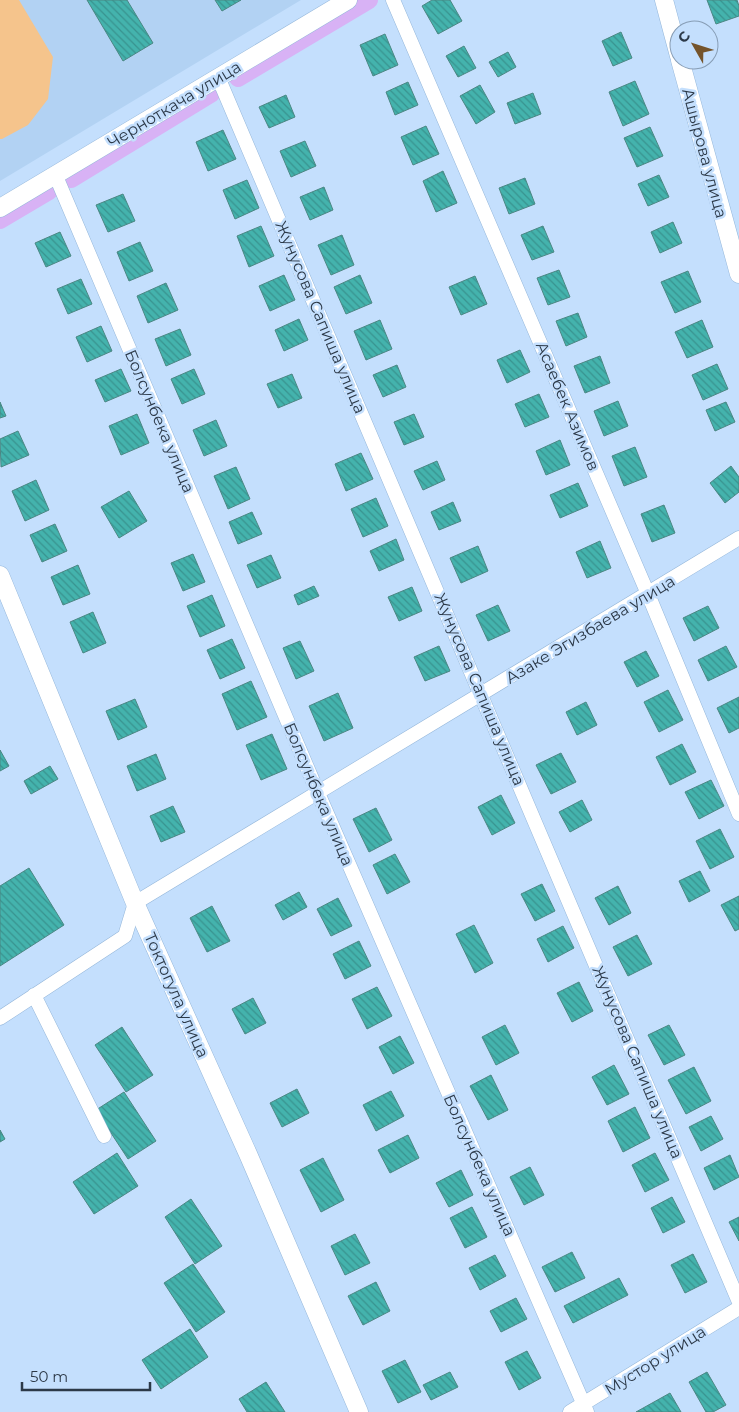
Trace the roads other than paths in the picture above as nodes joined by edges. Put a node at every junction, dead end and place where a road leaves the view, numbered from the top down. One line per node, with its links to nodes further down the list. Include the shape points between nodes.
1 (348, 0): 6 (street, Черноткача улица)
2 (393, 0): 12 (street, Асаебек Азимов)
3 (664, 0): 4 (street)
4 (669, 20)
5 (683, 70): 9 (street, Ашырова улица)
6 (218, 77): 7 (street, Черноткача улица); 13 (street, Жунусова Сапиша улица)
7 (55, 174): 8 (street, Черноткача улица); 14 (street, Болсунбека улица)
8 (0, 208)
9 (739, 274)
10 (739, 538): 12 (street, Азаке Эгизбаева улица)
11 (0, 575): 16 (street, Токтогула улица)
12 (648, 594): 13 (street, Азаке Эгизбаева улица); 15 (street, Асаебек Азимов)
13 (482, 694): 14 (street, Азаке Эгизбаева улица); 20 (street, Жунусова Сапиша улица)
14 (318, 793): 16 (street, Азаке Эгизбаева улица); 22 (street, Болсунбека улица)
15 (739, 814)
16 (135, 903): 17 (street, via 125,936); 23 (street, Токтогула улица)
17 (34, 995): 18 (street); 19 (street)
18 (0, 1018)
19 (104, 1136)
20 (739, 1302)
21 (739, 1308): 22 (street, Мустор улица)
22 (586, 1408): 24 (street, Мустор улица)
23 (359, 1412)
24 (570, 1412)

